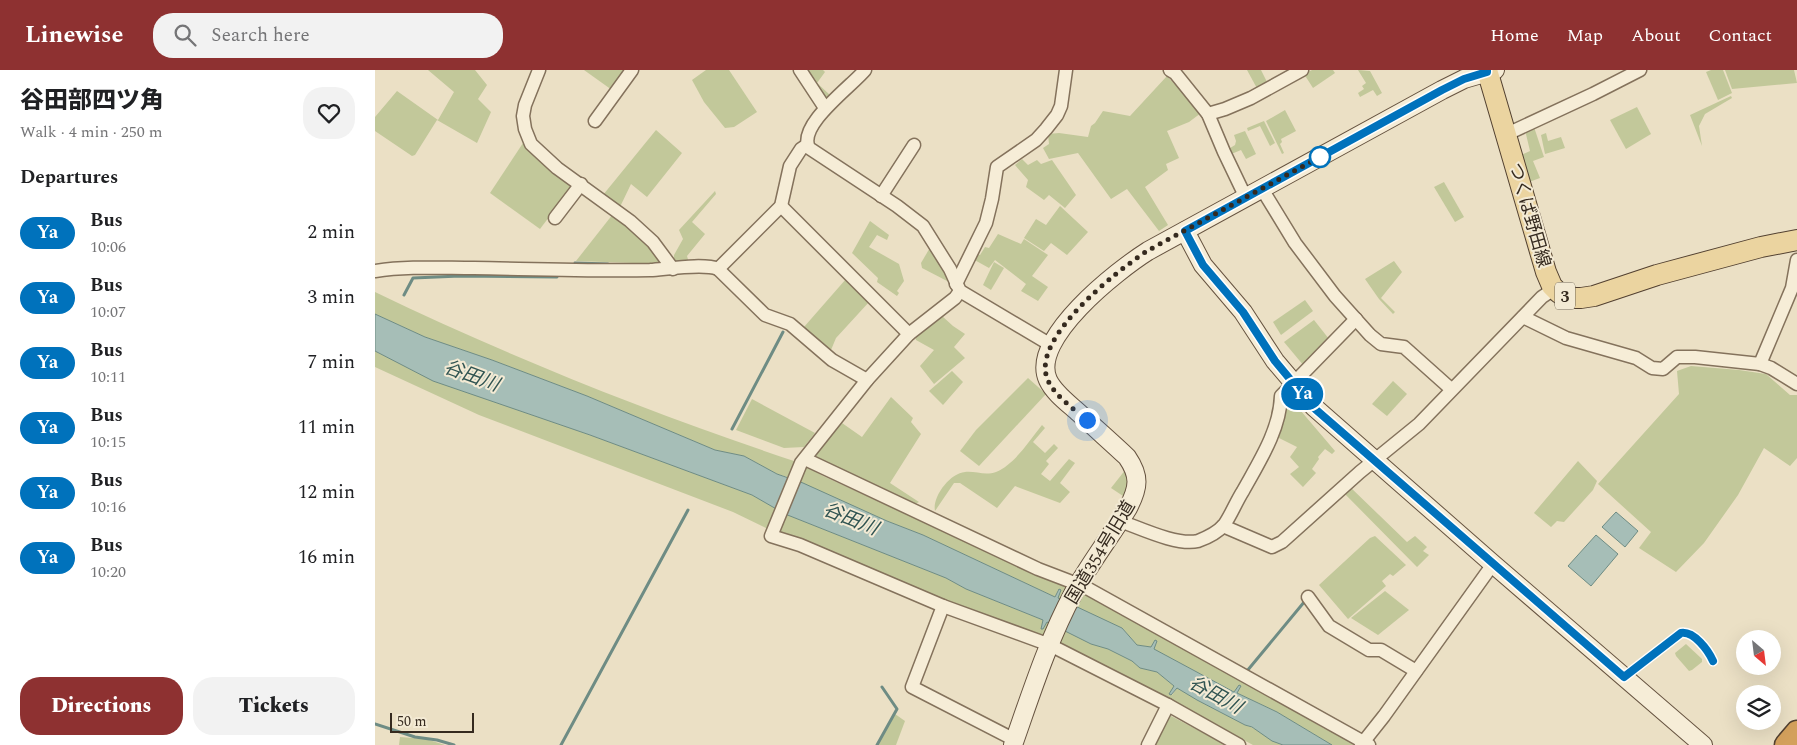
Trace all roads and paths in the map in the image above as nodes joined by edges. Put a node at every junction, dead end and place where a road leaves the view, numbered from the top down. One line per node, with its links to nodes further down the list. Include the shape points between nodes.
1 (539, 70): 16 (street, via 523,113 525,129 535,148)
2 (632, 70): 12 (street)
3 (800, 70): 10 (street)
4 (865, 70): 10 (street)
5 (1066, 70): 29 (street, via 1057,115 1036,140 997,167 985,223)
6 (1302, 70): 11 (street, via 1251,98)
7 (1640, 70): 13 (street)
8 (1175, 71): 11 (street)
9 (1490, 71): 13 (main road, つくば野田線 / 3); 17 (street, 国道354号旧道, via 1442,90)
10 (825, 108): 14 (street, via 811,128)
11 (1208, 114): 19 (street)
12 (595, 121)
13 (1507, 134): 30 (main road, つくば野田線 / 3, via 1546,272)
14 (807, 145): 18 (street, via 814,153); 20 (street, via 790,166)
15 (914, 145): 18 (street)
16 (581, 184): 21 (street); 25 (street, via 653,242)
17 (1262, 189): 19 (street, 国道354号旧道); 32 (street, via 1295,243)
18 (881, 196): 29 (street, via 923,226 951,269)
19 (1246, 198): 22 (street, 国道354号旧道)
20 (781, 206): 26 (street); 33 (street)
21 (555, 218)
22 (1185, 231): 34 (street, 国道354号旧道, via 1127,264 1105,282 1084,302); 37 (street, via 1203,265 1243,312)
23 (1797, 240): 30 (main road, つくば野田線 / 3, via 1666,272 1594,296 1571,298)
24 (1797, 260): 28 (street)
25 (673, 269): 26 (street, via 706,266); 27 (street, via 429,268)
26 (718, 270): 36 (street, via 765,315 790,324 832,360)
27 (375, 271)
28 (1795, 282): 35 (street)
29 (958, 288): 33 (street, via 955,298); 34 (street)
30 (1554, 289): 31 (street)
31 (1523, 317): 35 (street, via 1566,338 1636,358 1652,368 1663,369 1677,357); 39 (street)
32 (1356, 319): 37 (street); 39 (street, via 1381,344 1404,347)
33 (909, 334): 36 (street)
34 (1051, 346): 42 (street, 国道354号旧道, via 1045,358 1049,382 1134,467 1135,491)
35 (1760, 364): 38 (street)
36 (867, 380): 41 (street)
37 (1292, 383): 40 (street, via 1331,424); 43 (street, via 1281,396 1273,434 1264,453)
38 (1797, 384)
39 (1451, 389): 40 (street, via 1419,424)
40 (1374, 460): 43 (street, via 1275,547); 44 (street)
41 (803, 461): 45 (street); 47 (street, via 771,536 800,545)
42 (1120, 521): 43 (street, via 1187,542 1208,537); 45 (street, 国道354号旧道)
43 (1223, 526)
44 (1493, 564): 49 (street); 56 (street)
45 (1077, 588): 48 (street, 国道354号旧道); 53 (street)
46 (1308, 596): 49 (street, via 1329,626 1369,650 1381,650)
47 (943, 606): 48 (street); 52 (street, via 911,687)
48 (1051, 641): 50 (street); 52 (street, 国道354号旧道)
49 (1416, 671): 53 (street)
50 (1167, 706): 54 (street); 55 (street)
51 (1797, 732): 57 (highway)
52 (1014, 742)
53 (1365, 744)
54 (1148, 745)
55 (1239, 745)
56 (1703, 745)
57 (1787, 745)

